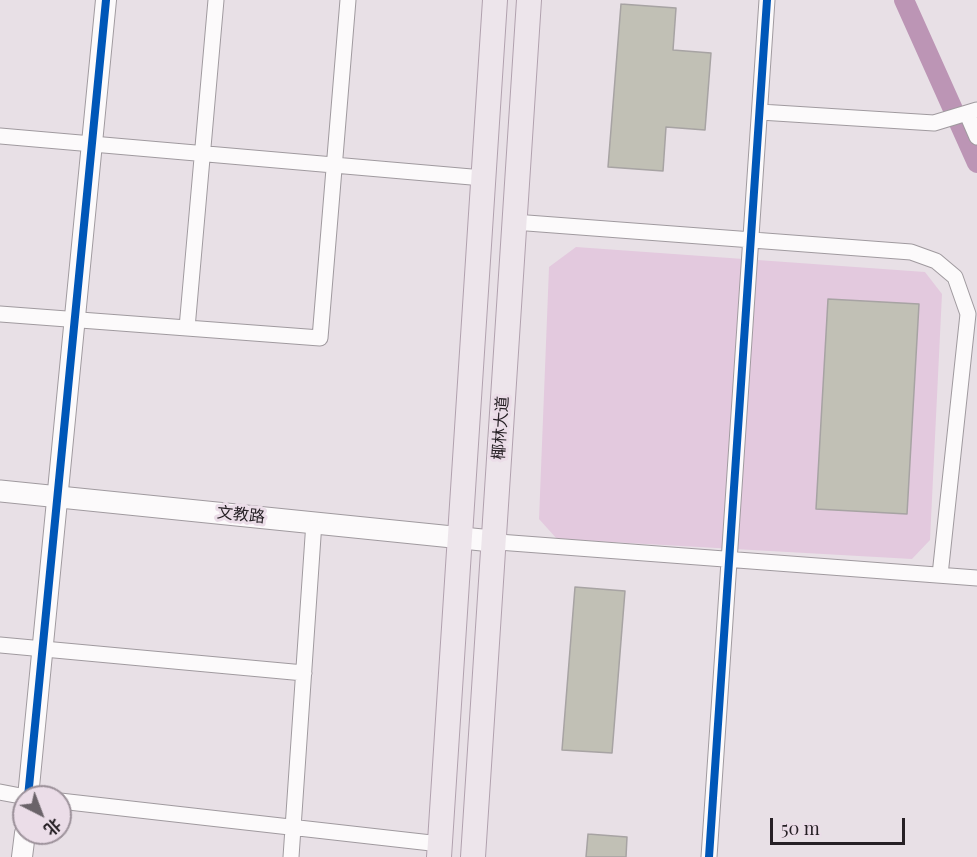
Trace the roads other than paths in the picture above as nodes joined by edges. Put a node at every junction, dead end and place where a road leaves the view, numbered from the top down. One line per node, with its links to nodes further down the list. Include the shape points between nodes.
1 (106, 0): 11 (street)
2 (216, 0): 12 (street)
3 (348, 0): 13 (street)
4 (495, 0): 14 (main road, 椰林大道)
5 (529, 0): 15 (main road, 椰林大道)
6 (767, 0): 7 (street)
7 (760, 112): 8 (street, via 934,123); 16 (street)
8 (969, 113): 10 (street)
9 (0, 136): 11 (street)
10 (977, 136)
11 (92, 144): 12 (street); 18 (street)
12 (202, 154): 13 (street); 19 (street)
13 (334, 165): 14 (street); 19 (street, via 320,338)
14 (483, 178): 23 (main road, 椰林大道)
15 (514, 222): 16 (street); 23 (main road, 椰林大道)
16 (751, 238): 24 (street); 25 (street, via 911,252 936,261 955,277 968,314)
17 (0, 314): 18 (street)
18 (75, 319): 19 (street); 21 (street)
19 (187, 328)
20 (0, 491): 21 (main road, 文教路)
21 (58, 496): 22 (main road, 文教路); 28 (street)
22 (314, 522): 23 (main road, 文教路); 29 (street)
23 (478, 540): 24 (street); 33 (main road, 椰林大道); 35 (main road, 椰林大道)
24 (729, 559): 25 (street); 36 (street)
25 (940, 575): 26 (street)
26 (977, 578)
27 (0, 645): 28 (street)
28 (43, 649): 29 (street); 30 (street)
29 (304, 673): 32 (street)
30 (28, 785)
31 (72, 802): 32 (street)
32 (293, 827): 33 (street); 34 (street)
33 (439, 850)
34 (291, 857)
35 (473, 857)
36 (709, 857)

